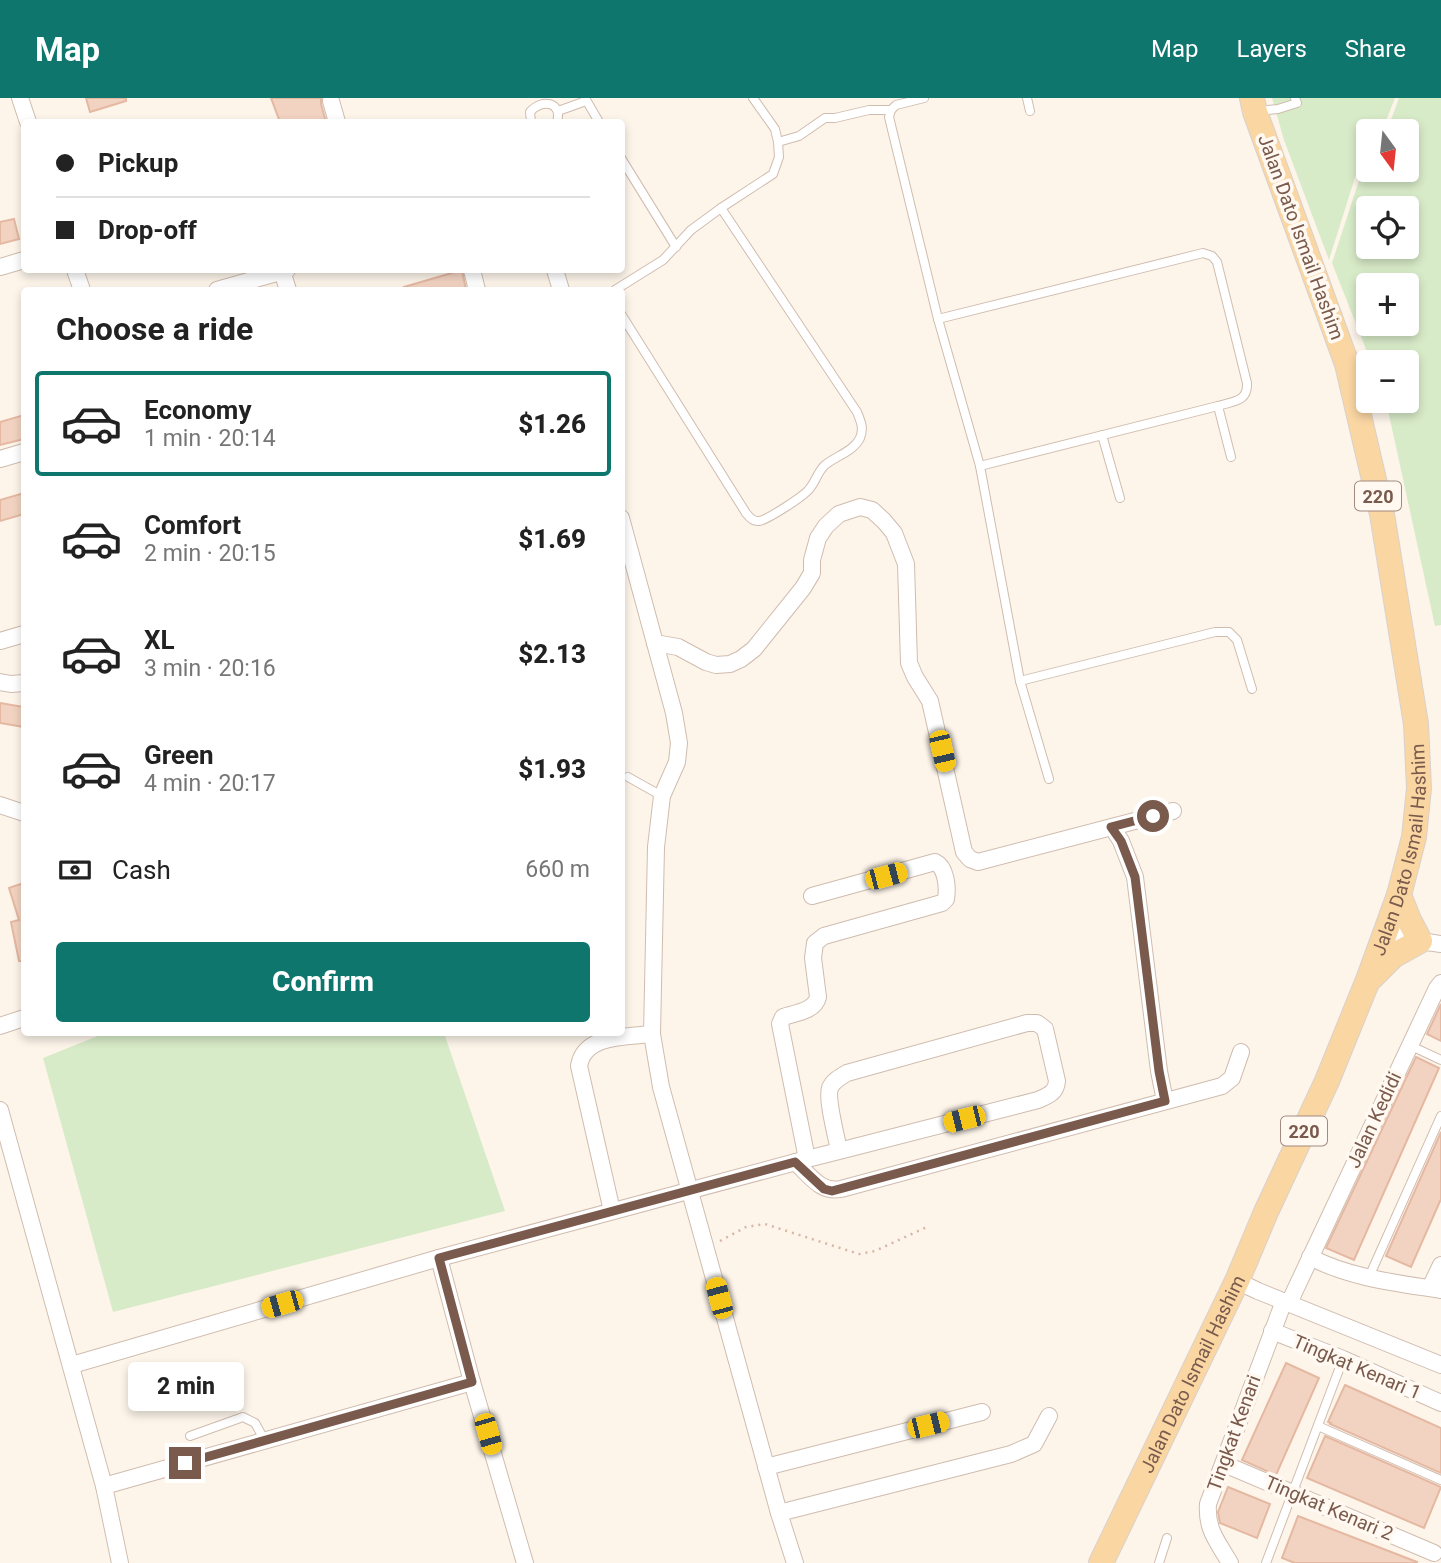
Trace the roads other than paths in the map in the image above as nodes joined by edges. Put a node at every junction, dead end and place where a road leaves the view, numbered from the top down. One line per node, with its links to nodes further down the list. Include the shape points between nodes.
1 (20, 98): 14 (street)
2 (753, 98): 19 (lane, via 775,129)
3 (923, 98): 11 (lane)
4 (1027, 98): 13 (lane)
5 (1295, 98): 10 (lane, via 1297,103 1278,108)
6 (585, 99): 12 (lane); 18 (lane)
7 (549, 100): 9 (lane); 12 (lane)
8 (331, 101): 15 (street)
9 (534, 101): 16 (lane)
10 (1254, 105): 52 (main road, Jalan Dato Ismail Hashim / 220, via 1347,364 1382,514 1418,762 1414,837)
11 (891, 110): 19 (lane, via 825,118 799,136); 28 (lane)
12 (558, 111): 17 (lane)
13 (1030, 111)
14 (27, 119)
15 (336, 119)
16 (531, 119)
17 (558, 119)
18 (597, 119)
19 (778, 142): 21 (lane, via 773,174)
20 (625, 164): 22 (lane)
21 (721, 208): 22 (lane); 29 (lane, via 857,412 863,424 859,442 824,466 801,497 759,521 752,520)
22 (676, 247): 27 (lane)
23 (21, 261): 24 (street)
24 (0, 267)
25 (247, 275): 26 (street)
26 (223, 287)
27 (620, 287)
28 (938, 319): 30 (lane, via 1203,253 1217,262 1247,383 1243,398); 35 (lane)
29 (625, 320)
30 (1218, 406): 31 (lane); 33 (lane)
31 (1102, 435): 35 (lane); 36 (lane)
32 (21, 453): 34 (street)
33 (1231, 457)
34 (0, 459)
35 (980, 466): 42 (lane)
36 (1120, 498)
37 (625, 533): 40 (street)
38 (21, 635): 39 (street)
39 (0, 641)
40 (655, 643): 47 (street, via 679,743 677,762); 51 (street, via 678,647 716,665 741,659 803,588 826,526 851,509 872,510 894,533 906,564 909,663 930,701 964,852 978,862)
41 (0, 681): 43 (street)
42 (1020, 681): 44 (lane, via 1229,632 1237,640); 46 (lane)
43 (21, 683)
44 (1252, 689)
45 (628, 777): 47 (lane)
46 (1049, 779)
47 (662, 796): 60 (street, via 656,847)
48 (0, 805): 50 (street)
49 (1173, 811): 51 (street)
50 (21, 812)
51 (1111, 827): 64 (street, via 1135,877)
52 (1399, 895): 54 (main road, Jalan Dato Ismail Hashim / 220); 55 (main road, via 1409,920)
53 (812, 896): 69 (street, via 935,862 942,868 947,892 942,902 824,936 815,943 817,1003 783,1017 780,1024)
54 (1386, 929): 55 (street); 56 (main road, Jalan Dato Ismail Hashim / 220)
55 (1431, 943): 56 (main road, via 1393,956)
56 (1368, 980): 76 (main road, Jalan Dato Ismail Hashim / 220)
57 (1441, 984): 61 (street, Jalan Kedidi)
58 (21, 1019): 59 (street)
59 (0, 1026)
60 (652, 1034): 70 (street); 71 (street, via 608,1039 587,1048 581,1057 579,1066)
61 (1409, 1045): 63 (lane); 72 (street, Jalan Kedidi)
62 (1241, 1052): 64 (street, via 1232,1078 1223,1086)
63 (1441, 1060)
64 (1165, 1101): 69 (street, via 832,1191 824,1189)
65 (0, 1110): 81 (street)
66 (1441, 1116): 67 (lane)
67 (1437, 1133): 75 (lane)
68 (839, 1151): 68 (street, via 1053,1094 1057,1081 1045,1029 1027,1023 835,1080 829,1098); 69 (street)
69 (801, 1161): 70 (street)
70 (689, 1191): 71 (street); 91 (street)
71 (612, 1211): 73 (street)
72 (1310, 1257): 75 (street); 78 (street, Jalan Kedidi)
73 (439, 1258): 81 (street); 83 (street)
74 (1441, 1265): 77 (street)
75 (1369, 1277): 77 (street)
76 (1237, 1281): 78 (street); 102 (main road, Jalan Dato Ismail Hashim / 220)
77 (1436, 1289)
78 (1286, 1302): 79 (street, Tingkat Kenari); 82 (street)
79 (1272, 1331): 80 (street, Tingkat Kenari 1); 90 (street, Tingkat Kenari)
80 (1343, 1359): 84 (street, Tingkat Kenari 1); 87 (lane)
81 (72, 1365): 93 (street)
82 (1441, 1365)
83 (472, 1382): 89 (street); 100 (street)
84 (1441, 1403)
85 (982, 1412): 91 (street)
86 (1049, 1416): 95 (street, via 1034,1444 1011,1454)
87 (1318, 1426): 92 (lane); 94 (lane)
88 (190, 1436): 89 (lane, via 243,1417 255,1423)
89 (265, 1441): 93 (street)
90 (1224, 1464): 94 (street, Tingkat Kenari 2); 104 (street, Tingkat Kenari, via 1207,1514 1210,1529)
91 (766, 1467): 95 (street)
92 (1441, 1480)
93 (104, 1486): 99 (street)
94 (1292, 1493): 97 (street, Tingkat Kenari 2); 98 (lane)
95 (779, 1513): 101 (street)
96 (1167, 1538): 103 (lane)
97 (1435, 1551)
98 (1268, 1562)
99 (120, 1563)
100 (525, 1563)
101 (795, 1563)
102 (1101, 1563)
103 (1159, 1563)
104 (1230, 1563)

